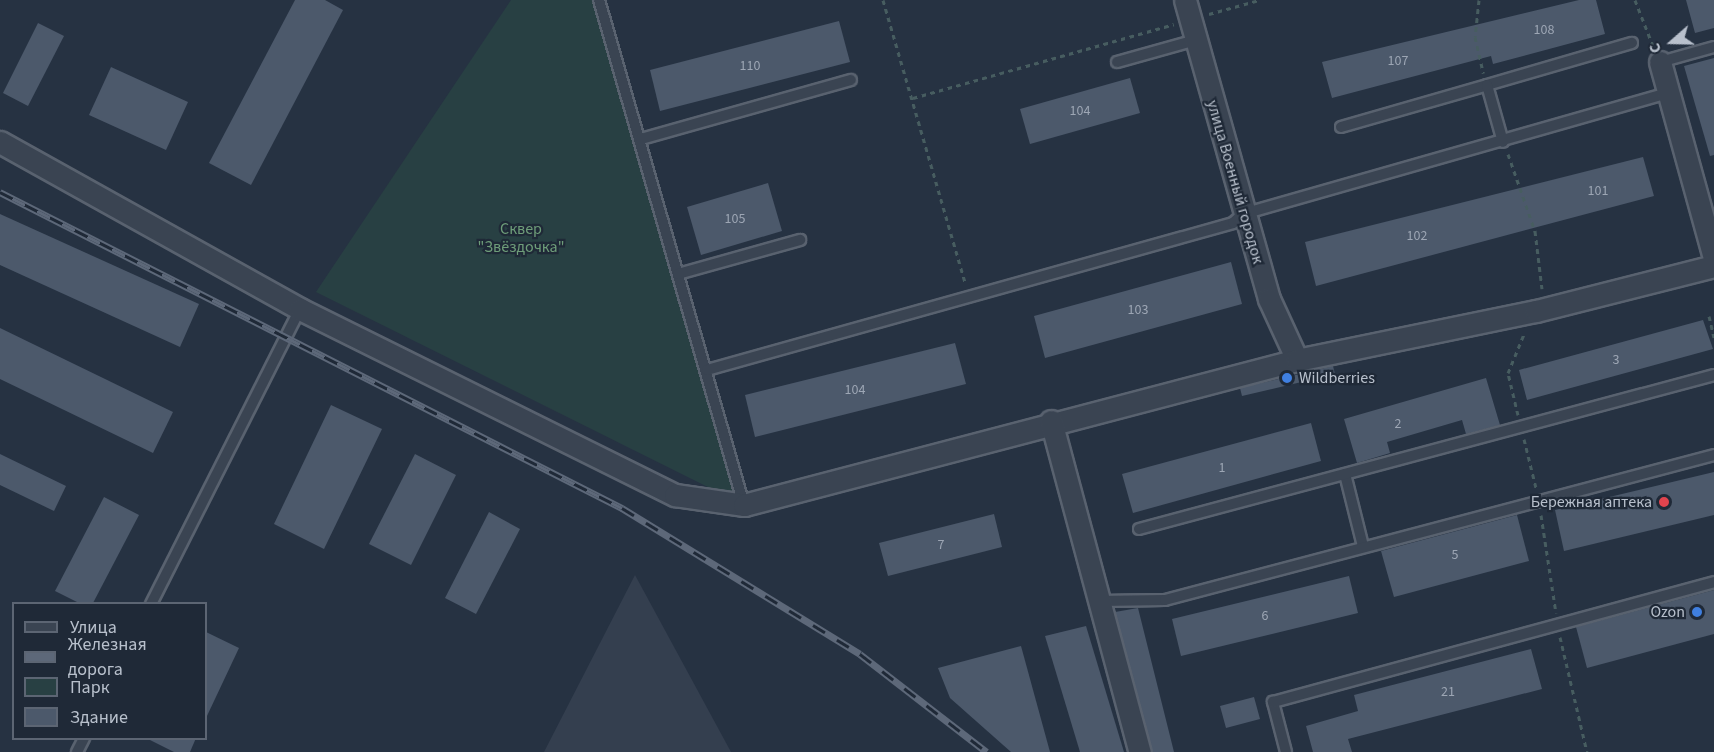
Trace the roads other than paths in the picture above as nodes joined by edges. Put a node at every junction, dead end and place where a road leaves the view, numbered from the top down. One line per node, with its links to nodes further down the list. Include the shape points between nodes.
1 (599, 0): 12 (lane)
2 (1188, 9): 3 (street, улица Военный городок)
3 (1196, 40): 6 (lane); 15 (street, улица Военный городок)
4 (1632, 43): 9 (lane)
5 (1714, 47): 7 (lane)
6 (1117, 62)
7 (1660, 62): 10 (street)
8 (851, 80): 12 (lane)
9 (1486, 85): 11 (lane); 14 (lane)
10 (1665, 94): 14 (lane); 17 (street)
11 (1341, 127)
12 (641, 139): 19 (lane)
13 (0, 142): 20 (street)
14 (1503, 142): 15 (lane)
15 (1244, 214): 21 (street, улица Военный городок, via 1269,299); 22 (lane, via 1233,223)
16 (800, 240): 19 (lane)
17 (1714, 258)
18 (1714, 266): 21 (street, via 1536,311)
19 (678, 274): 22 (lane)
20 (300, 309): 27 (street, via 675,495); 32 (lane)
21 (1297, 360): 24 (street)
22 (707, 369): 27 (lane)
23 (1714, 375): 26 (lane)
24 (1051, 421): 27 (street); 31 (street)
25 (1714, 455): 29 (lane)
26 (1346, 474): 28 (lane); 29 (lane)
27 (744, 506)
28 (1139, 529)
29 (1363, 546): 31 (lane, via 1165,600)
30 (1714, 582): 34 (lane, via 1273,702)
31 (1099, 601): 33 (street)
32 (153, 602)
33 (1140, 752)
34 (1286, 752)

